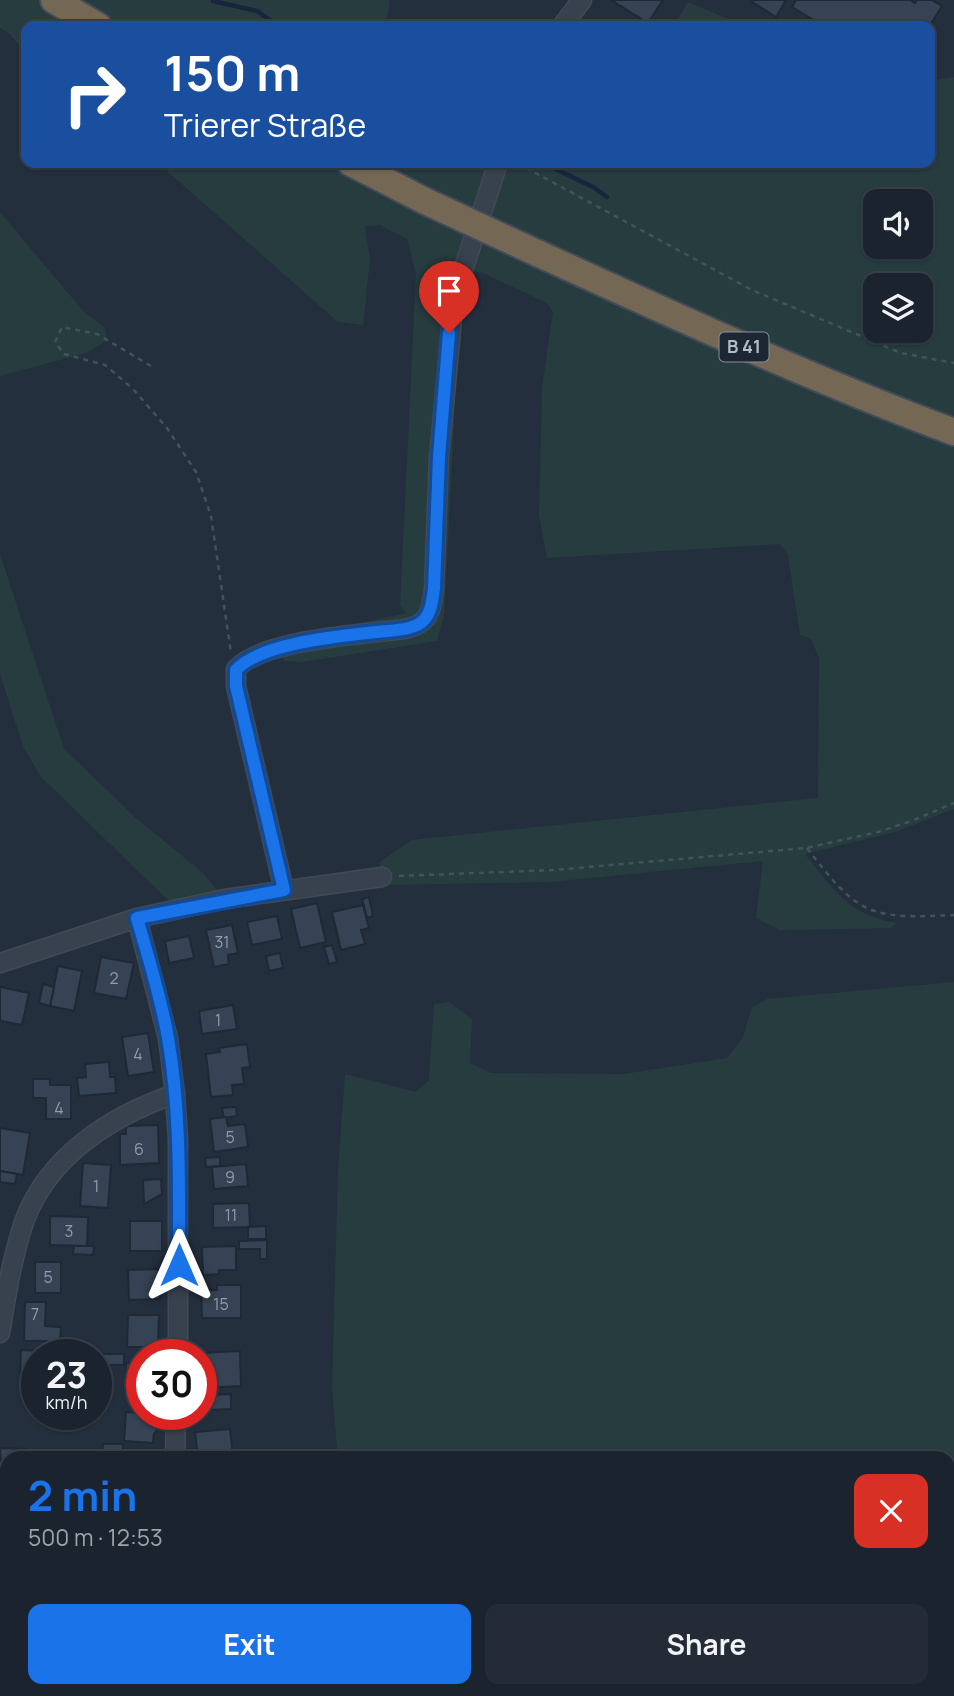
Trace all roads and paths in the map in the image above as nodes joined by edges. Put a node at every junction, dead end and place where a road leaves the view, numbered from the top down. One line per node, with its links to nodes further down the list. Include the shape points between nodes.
1 (54, 0): 3 (highway)
2 (582, 0): 4 (street)
3 (90, 21)
4 (566, 21)
5 (361, 168): 10 (highway, B 41, bridge, via 770,358)
6 (497, 168): 11 (street, via 454,298 431,607 423,621 412,627 273,649)
7 (526, 168): 8 (path, via 752,290 901,353)
8 (954, 363)
9 (151, 366): 11 (path, via 97,334 62,327 55,342 64,354 105,365 134,389 196,472 211,516)
10 (954, 432)
11 (236, 670): 15 (street)
12 (954, 803): 13 (path, via 878,832)
13 (806, 848): 14 (path, via 554,870); 16 (path, via 848,898 872,912 909,917)
14 (382, 877): 15 (street)
15 (284, 890): 17 (street)
16 (954, 915)
17 (137, 918): 18 (street); 19 (street, via 168,1038)
18 (0, 963)
19 (175, 1094): 20 (street, via 117,1118 86,1140 59,1164 39,1191 17,1247); 21 (street)
20 (0, 1333)
21 (178, 1339)
22 (176, 1430): 23 (street)
23 (175, 1451)

